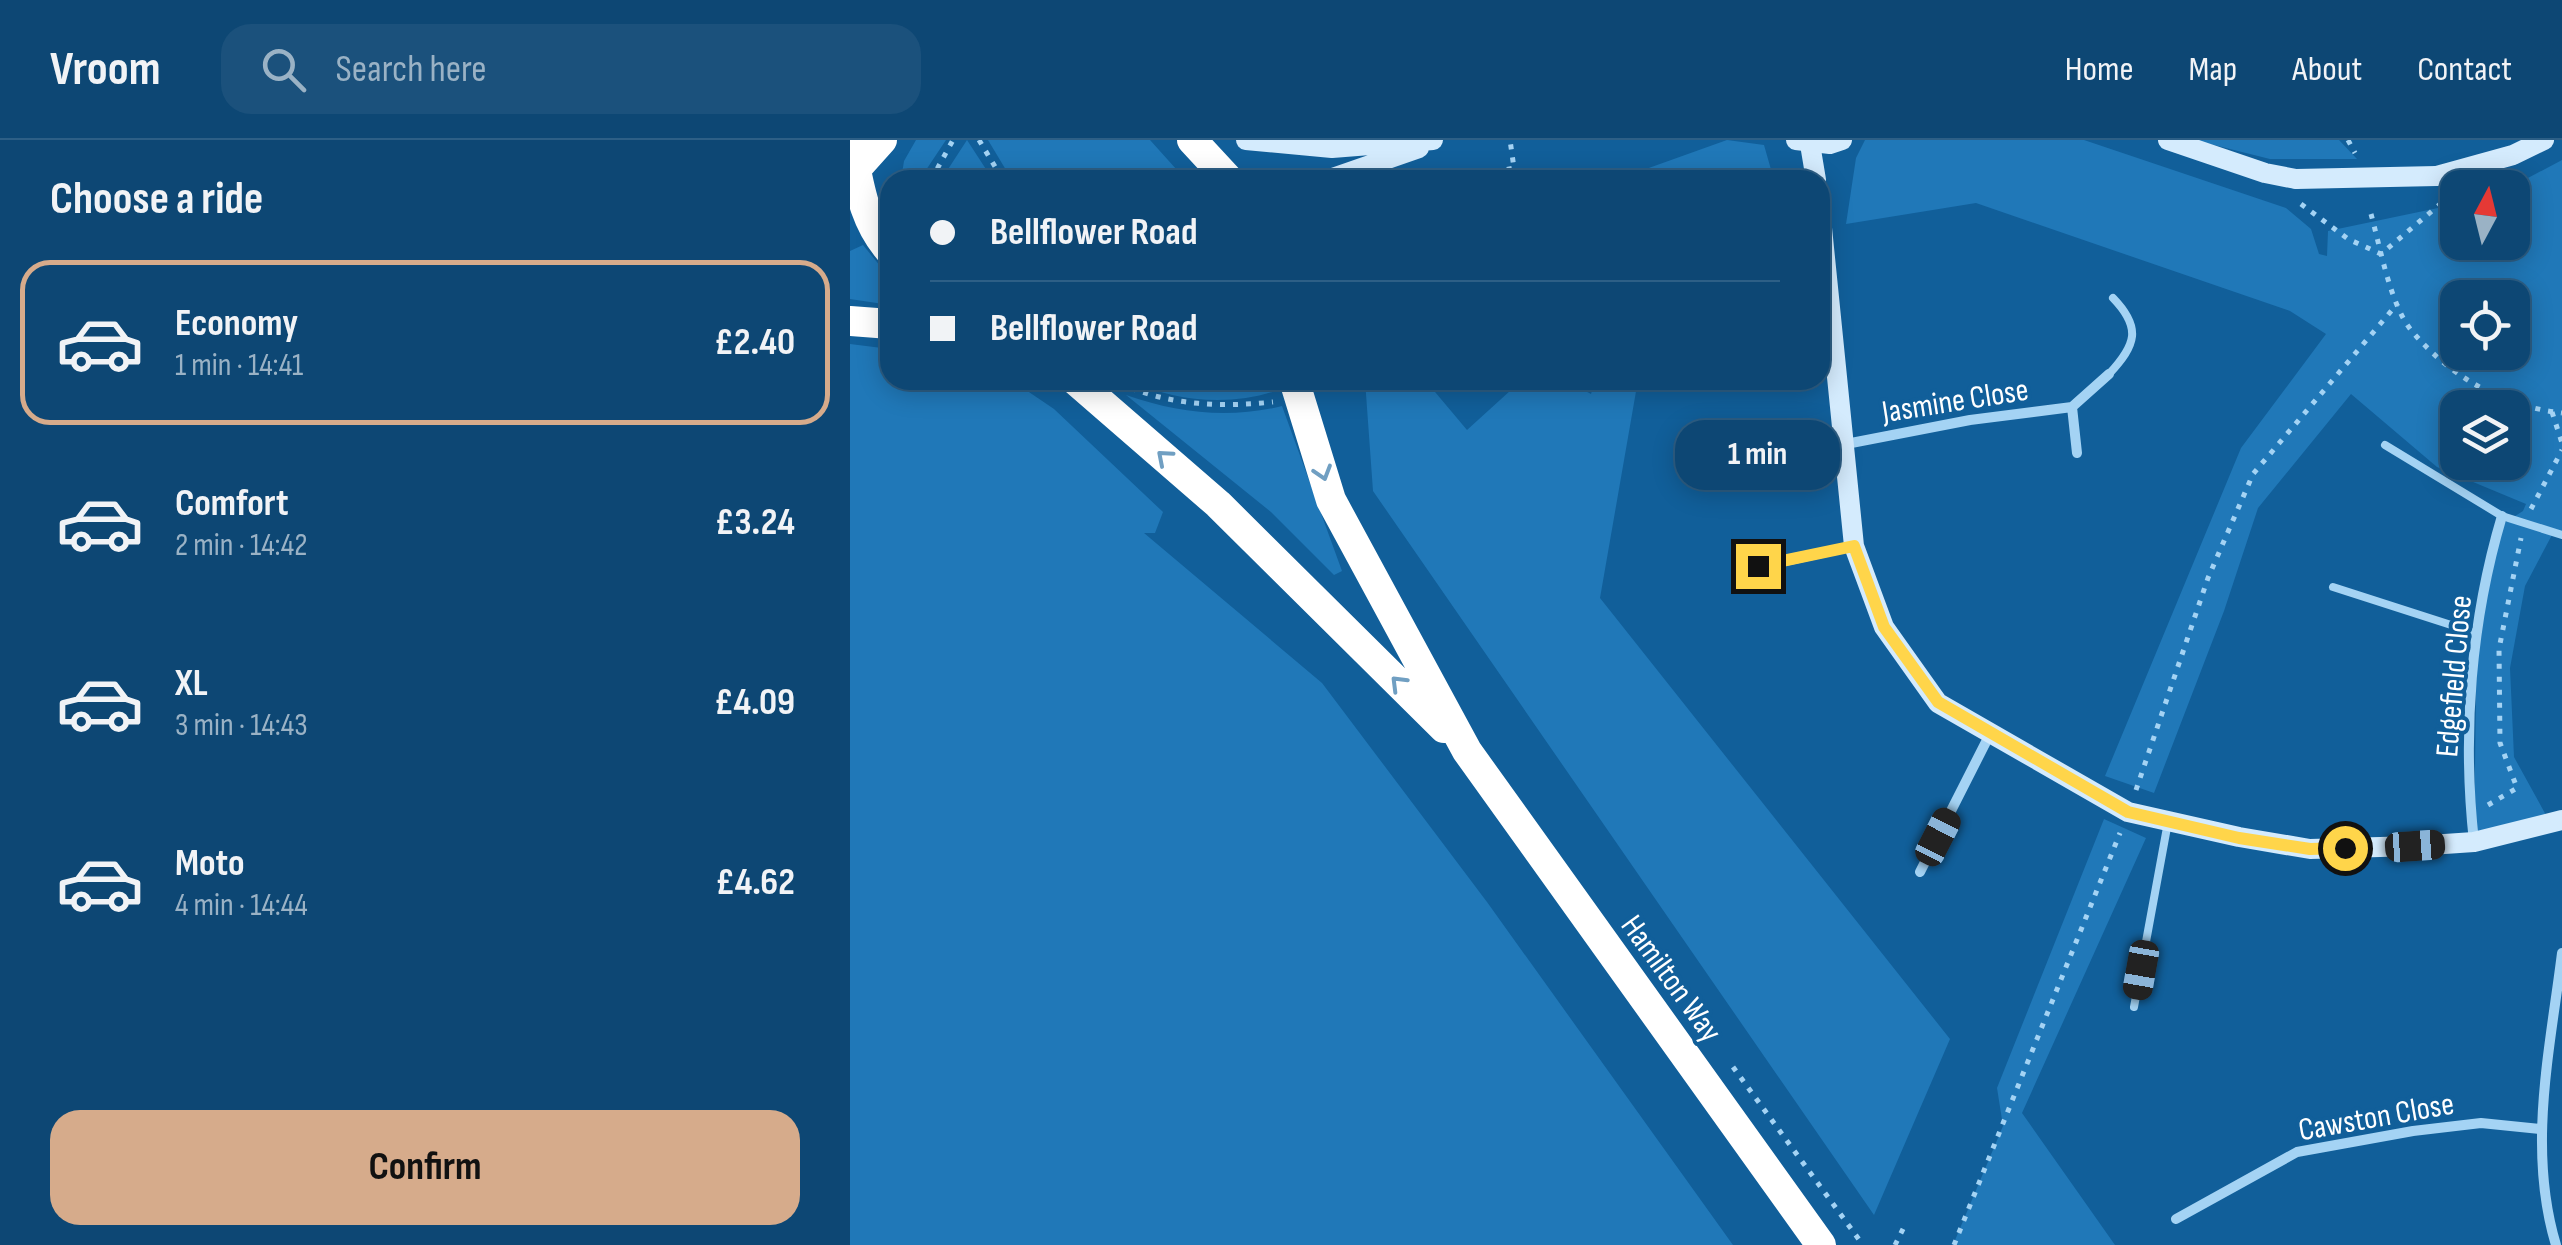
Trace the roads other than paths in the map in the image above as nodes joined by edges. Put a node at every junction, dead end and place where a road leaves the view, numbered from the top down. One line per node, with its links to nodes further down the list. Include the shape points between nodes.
1 (882, 140): 9 (highway)
2 (1192, 140): 10 (highway)
3 (1246, 140): 4 (street, via 1332,148)
4 (1436, 140): 11 (street)
5 (1842, 140): 8 (street)
6 (2168, 140): 7 (street, bridge, via 2296,179 2444,183)
7 (2544, 140)
8 (1803, 142): 12 (street)
9 (853, 170): 13 (highway)
10 (1220, 170)
11 (1355, 170)
12 (1813, 170)
13 (880, 240)
14 (2113, 298): 18 (lane, via 2128,314 2133,337)
15 (1830, 299): 22 (street)
16 (850, 321): 17 (highway)
17 (880, 323)
18 (2109, 374): 21 (street, Jasmine Close)
19 (1087, 390): 32 (highway, Hamilton Way, one-way to 19, via 1218,504)
20 (1298, 390): 32 (highway, Hamilton Way, one-way to 32, via 1332,500)
21 (2072, 407): 22 (street, Jasmine Close); 24 (street, Jasmine Close)
22 (1846, 444): 27 (street)
23 (2385, 445): 25 (lane)
24 (2076, 453)
25 (2502, 516): 26 (lane); 30 (street, Edgefield Close)
26 (2562, 535)
27 (1854, 546): 28 (street); 31 (street, via 1884,627 1910,667 1938,702)
28 (1758, 566)
29 (2332, 588): 30 (lane)
30 (2476, 633): 36 (street, Edgefield Close)
31 (1990, 734): 34 (street, via 2128,812); 37 (street)
32 (1467, 752): 43 (highway, Hamilton Way)
33 (2561, 820): 35 (street); 36 (street)
34 (2168, 822): 36 (street, via 2310,849); 39 (lane)
35 (2562, 832)
36 (2474, 842)
37 (1920, 872)
38 (2562, 953): 40 (street)
39 (2134, 1007)
40 (2557, 1041): 41 (street)
41 (2540, 1129): 42 (street, Cawston Close, via 2481,1123 2297,1152); 44 (street)
42 (2176, 1220)
43 (1821, 1245)
44 (2556, 1245)

